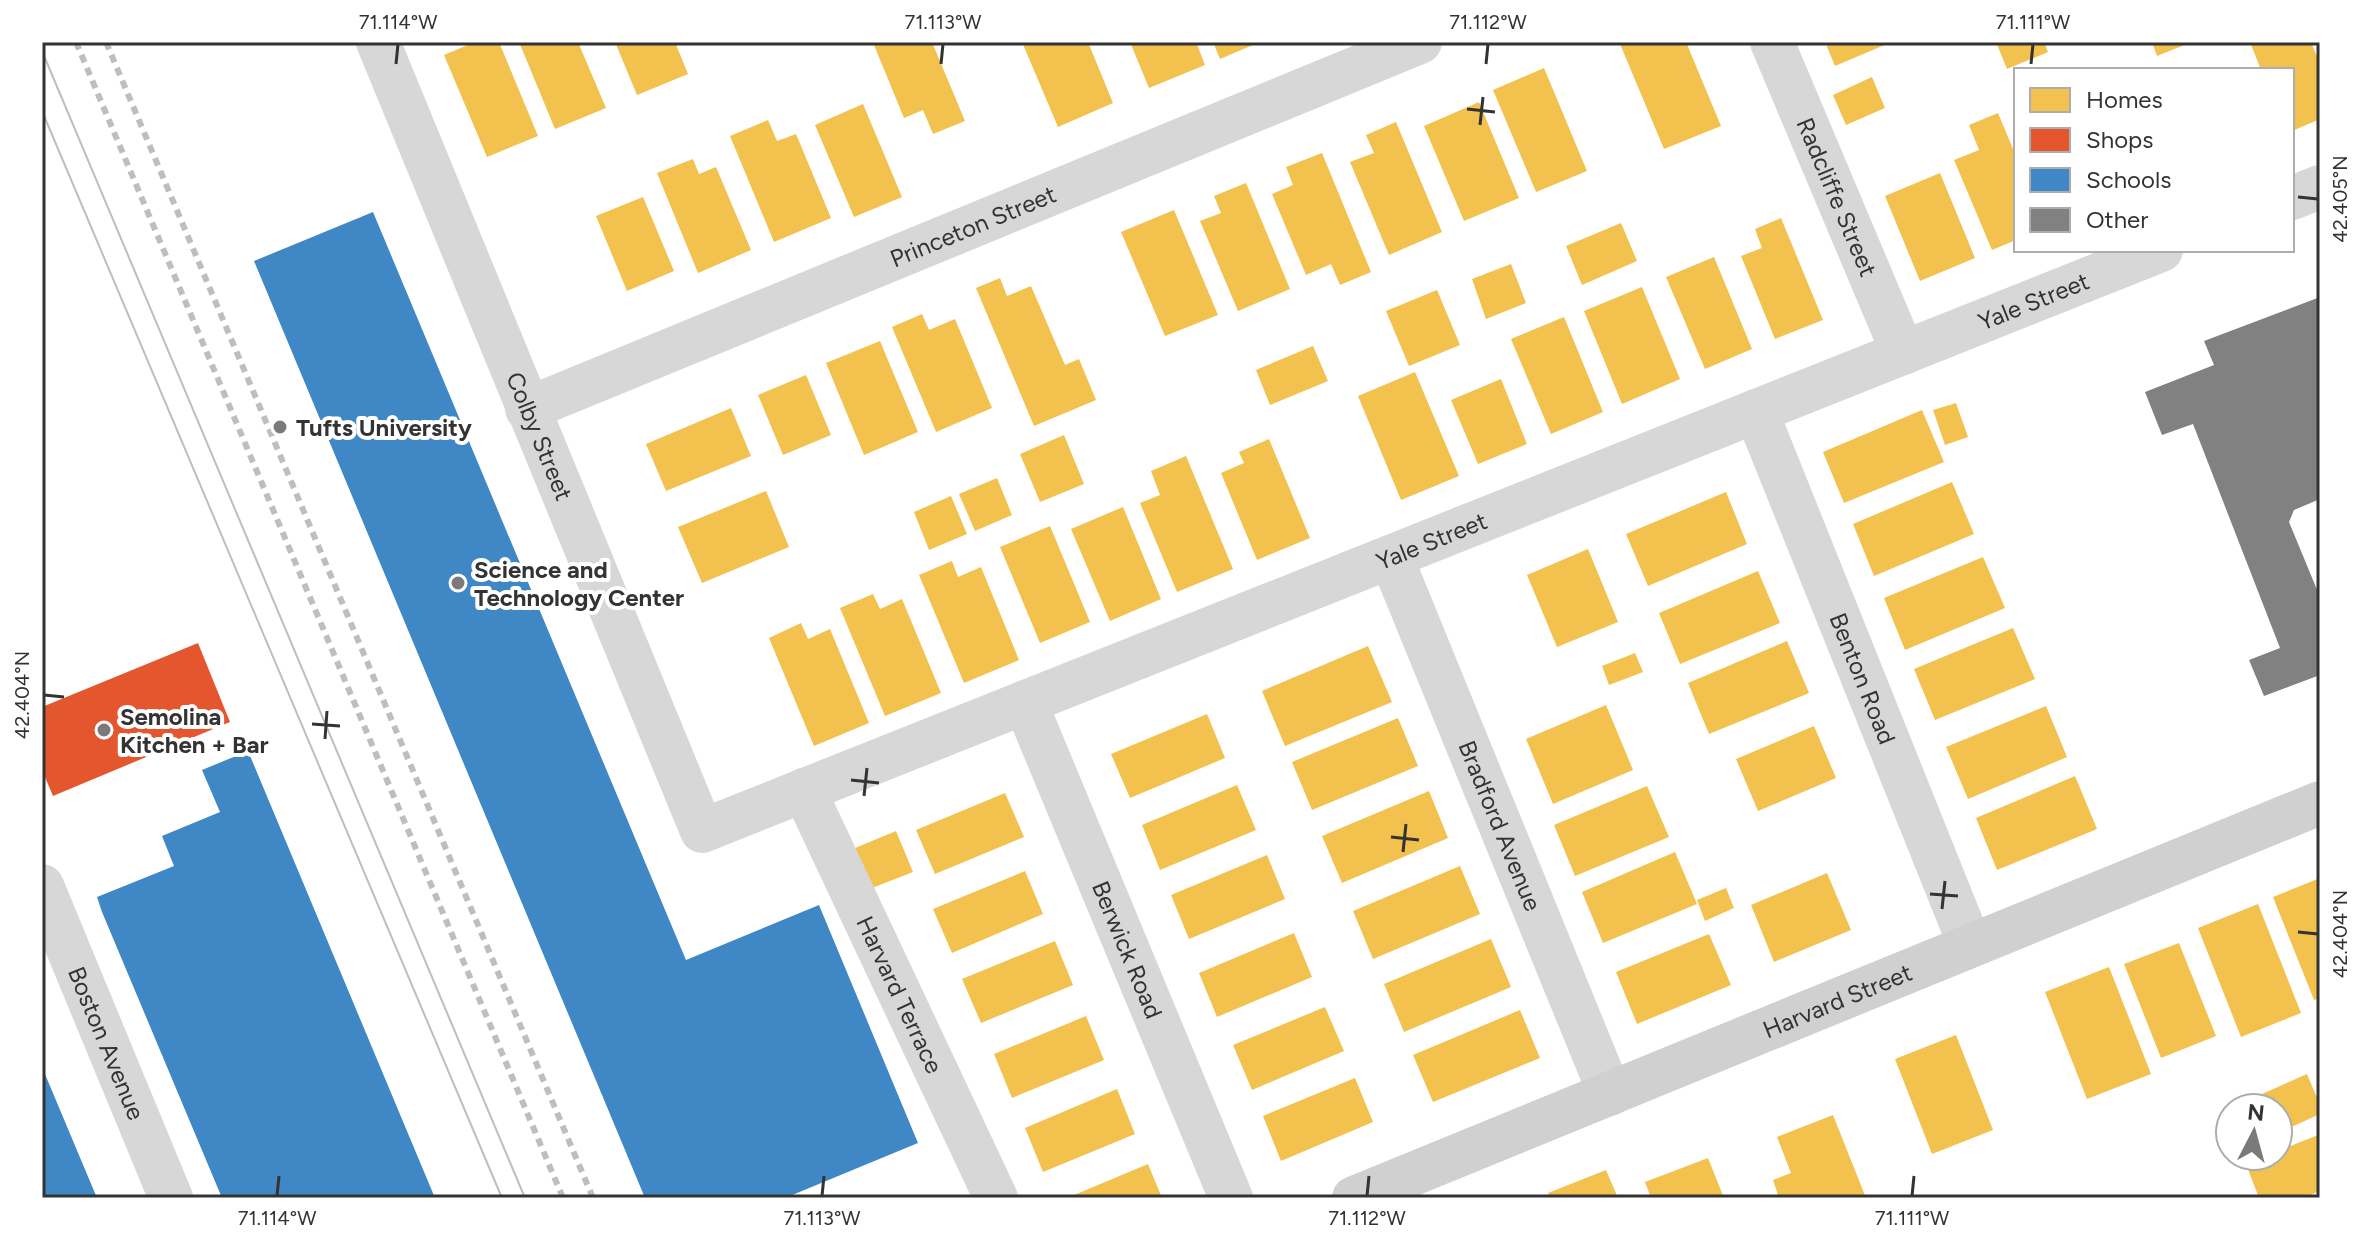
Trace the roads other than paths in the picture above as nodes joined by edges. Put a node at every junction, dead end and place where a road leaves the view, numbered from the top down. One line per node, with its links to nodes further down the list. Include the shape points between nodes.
1 (378, 42): 8 (street, Colby Street)
2 (1420, 42): 8 (street, Princeton Street)
3 (1772, 42): 7 (street, Radcliffe Street)
4 (2320, 187): 5 (street)
5 (2294, 197)
6 (2156, 252): 7 (street, Yale Street)
7 (1903, 353): 9 (street, Yale Street)
8 (527, 409): 14 (street, Colby Street)
9 (1756, 411): 10 (street, Yale Street); 16 (street, Benton Road)
10 (1391, 557): 11 (street, Yale Street); 17 (street, Bradford Avenue)
11 (1025, 702): 12 (street, Yale Street); 20 (street, Berwick Road)
12 (804, 790): 14 (street, Yale Street); 19 (street, Harvard Terrace)
13 (2320, 803): 16 (main road, Harvard Street)
14 (702, 831)
15 (42, 886): 18 (street, Boston Avenue)
16 (1970, 945): 17 (main road, Harvard Street)
17 (1610, 1094): 21 (main road, Harvard Street)
18 (171, 1198)
19 (996, 1198)
20 (1231, 1198)
21 (1354, 1198)

